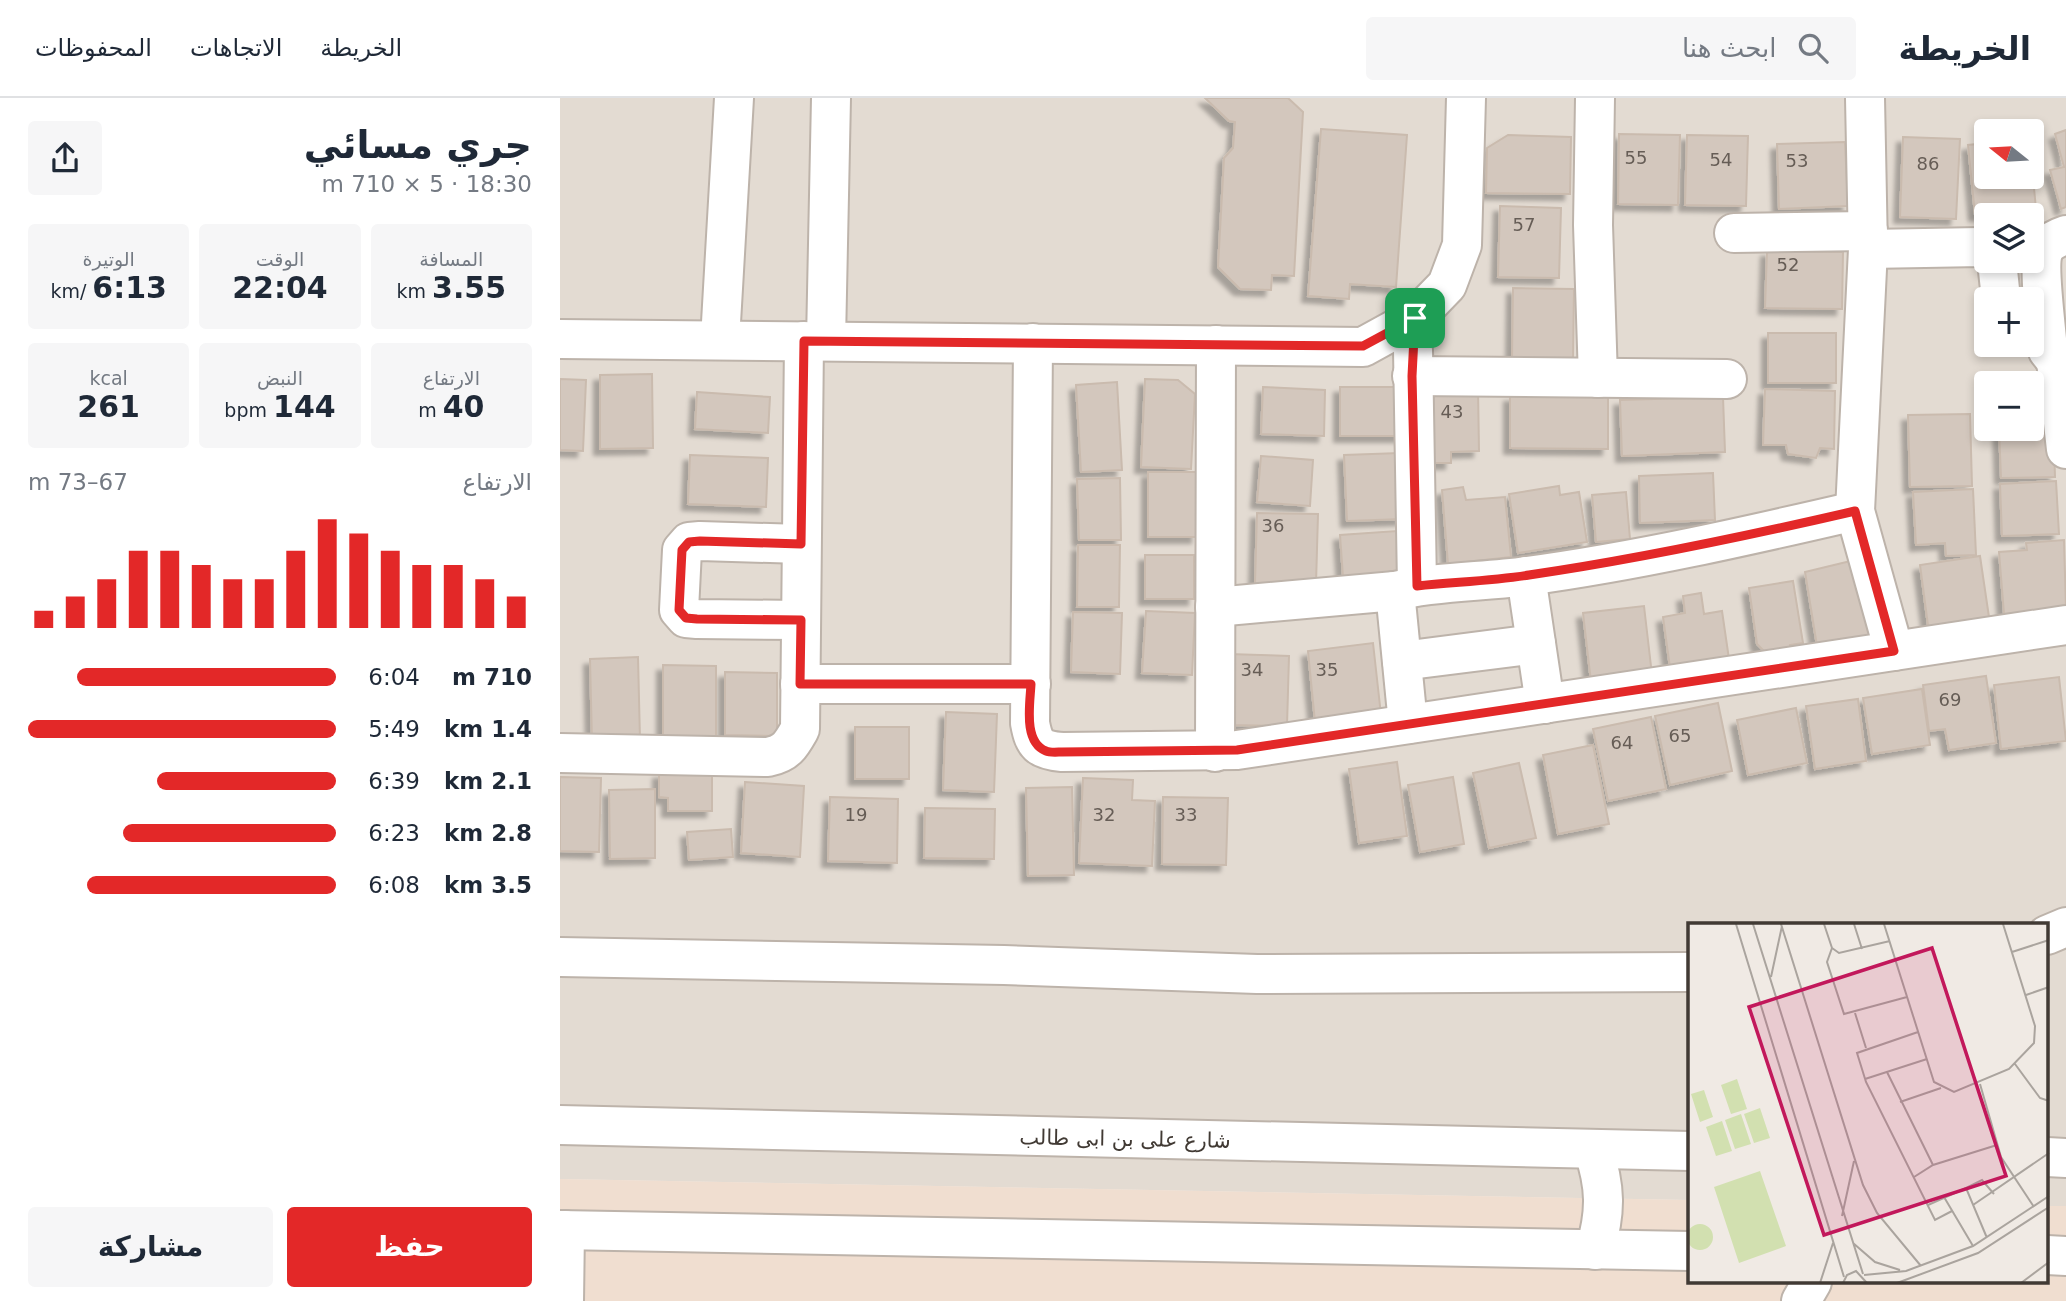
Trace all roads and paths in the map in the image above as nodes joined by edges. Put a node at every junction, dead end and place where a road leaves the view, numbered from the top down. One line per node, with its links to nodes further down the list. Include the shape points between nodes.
1 (734, 98): 12 (street)
2 (831, 98): 13 (street)
3 (1466, 98): 10 (street, via 1462,246 1447,285)
4 (1595, 98): 18 (street)
5 (1865, 98): 8 (street)
6 (1734, 233): 8 (street)
7 (2066, 234): 16 (street, via 2044,249 2041,264 2048,351)
8 (1868, 240): 9 (street); 21 (street)
9 (1974, 247)
10 (1415, 318): 15 (street, via 1363,346); 17 (street)
11 (560, 339): 12 (street)
12 (720, 340): 13 (street)
13 (815, 341): 14 (street); 22 (street)
14 (1033, 343): 15 (street); 32 (street)
15 (1216, 345): 25 (street)
16 (2061, 363): 20 (street)
17 (1412, 376): 18 (street); 24 (street)
18 (1598, 378): 19 (street)
19 (1727, 379)
20 (2066, 449)
21 (1855, 511): 23 (street, via 1719,542); 29 (street)
22 (801, 544): 26 (street); 26 (street, via 689,542 682,550 679,610 686,618 697,619)
23 (1526, 576): 24 (street); 28 (street)
24 (1406, 588): 25 (street); 30 (street)
25 (1215, 607): 35 (street)
26 (801, 620): 31 (street)
27 (2066, 625): 29 (street)
28 (1536, 644): 30 (street); 33 (street)
29 (1894, 651): 33 (street)
30 (1402, 661): 34 (street)
31 (800, 684): 32 (street); 36 (street, via 800,729 790,749 779,755)
32 (1031, 684): 35 (street, via 1033,740 1045,751)
33 (1545, 704): 34 (street)
34 (1408, 724): 35 (street)
35 (1215, 751)
36 (560, 753)
37 (2066, 928): 38 (street)
38 (2049, 933)
39 (560, 957): 40 (street, via 1257,974)
40 (1683, 976)
41 (560, 1125): 42 (street, شارع على بن ابى طالب)
42 (1593, 1149): 43 (street, شارع على بن ابى طالب); 45 (street, via 1604,1199)
43 (1688, 1151)
44 (562, 1230): 45 (street); 48 (street)
45 (1595, 1250): 46 (street)
46 (1688, 1251)
47 (1811, 1284): 49 (street)
48 (564, 1301)
49 (1801, 1301)

